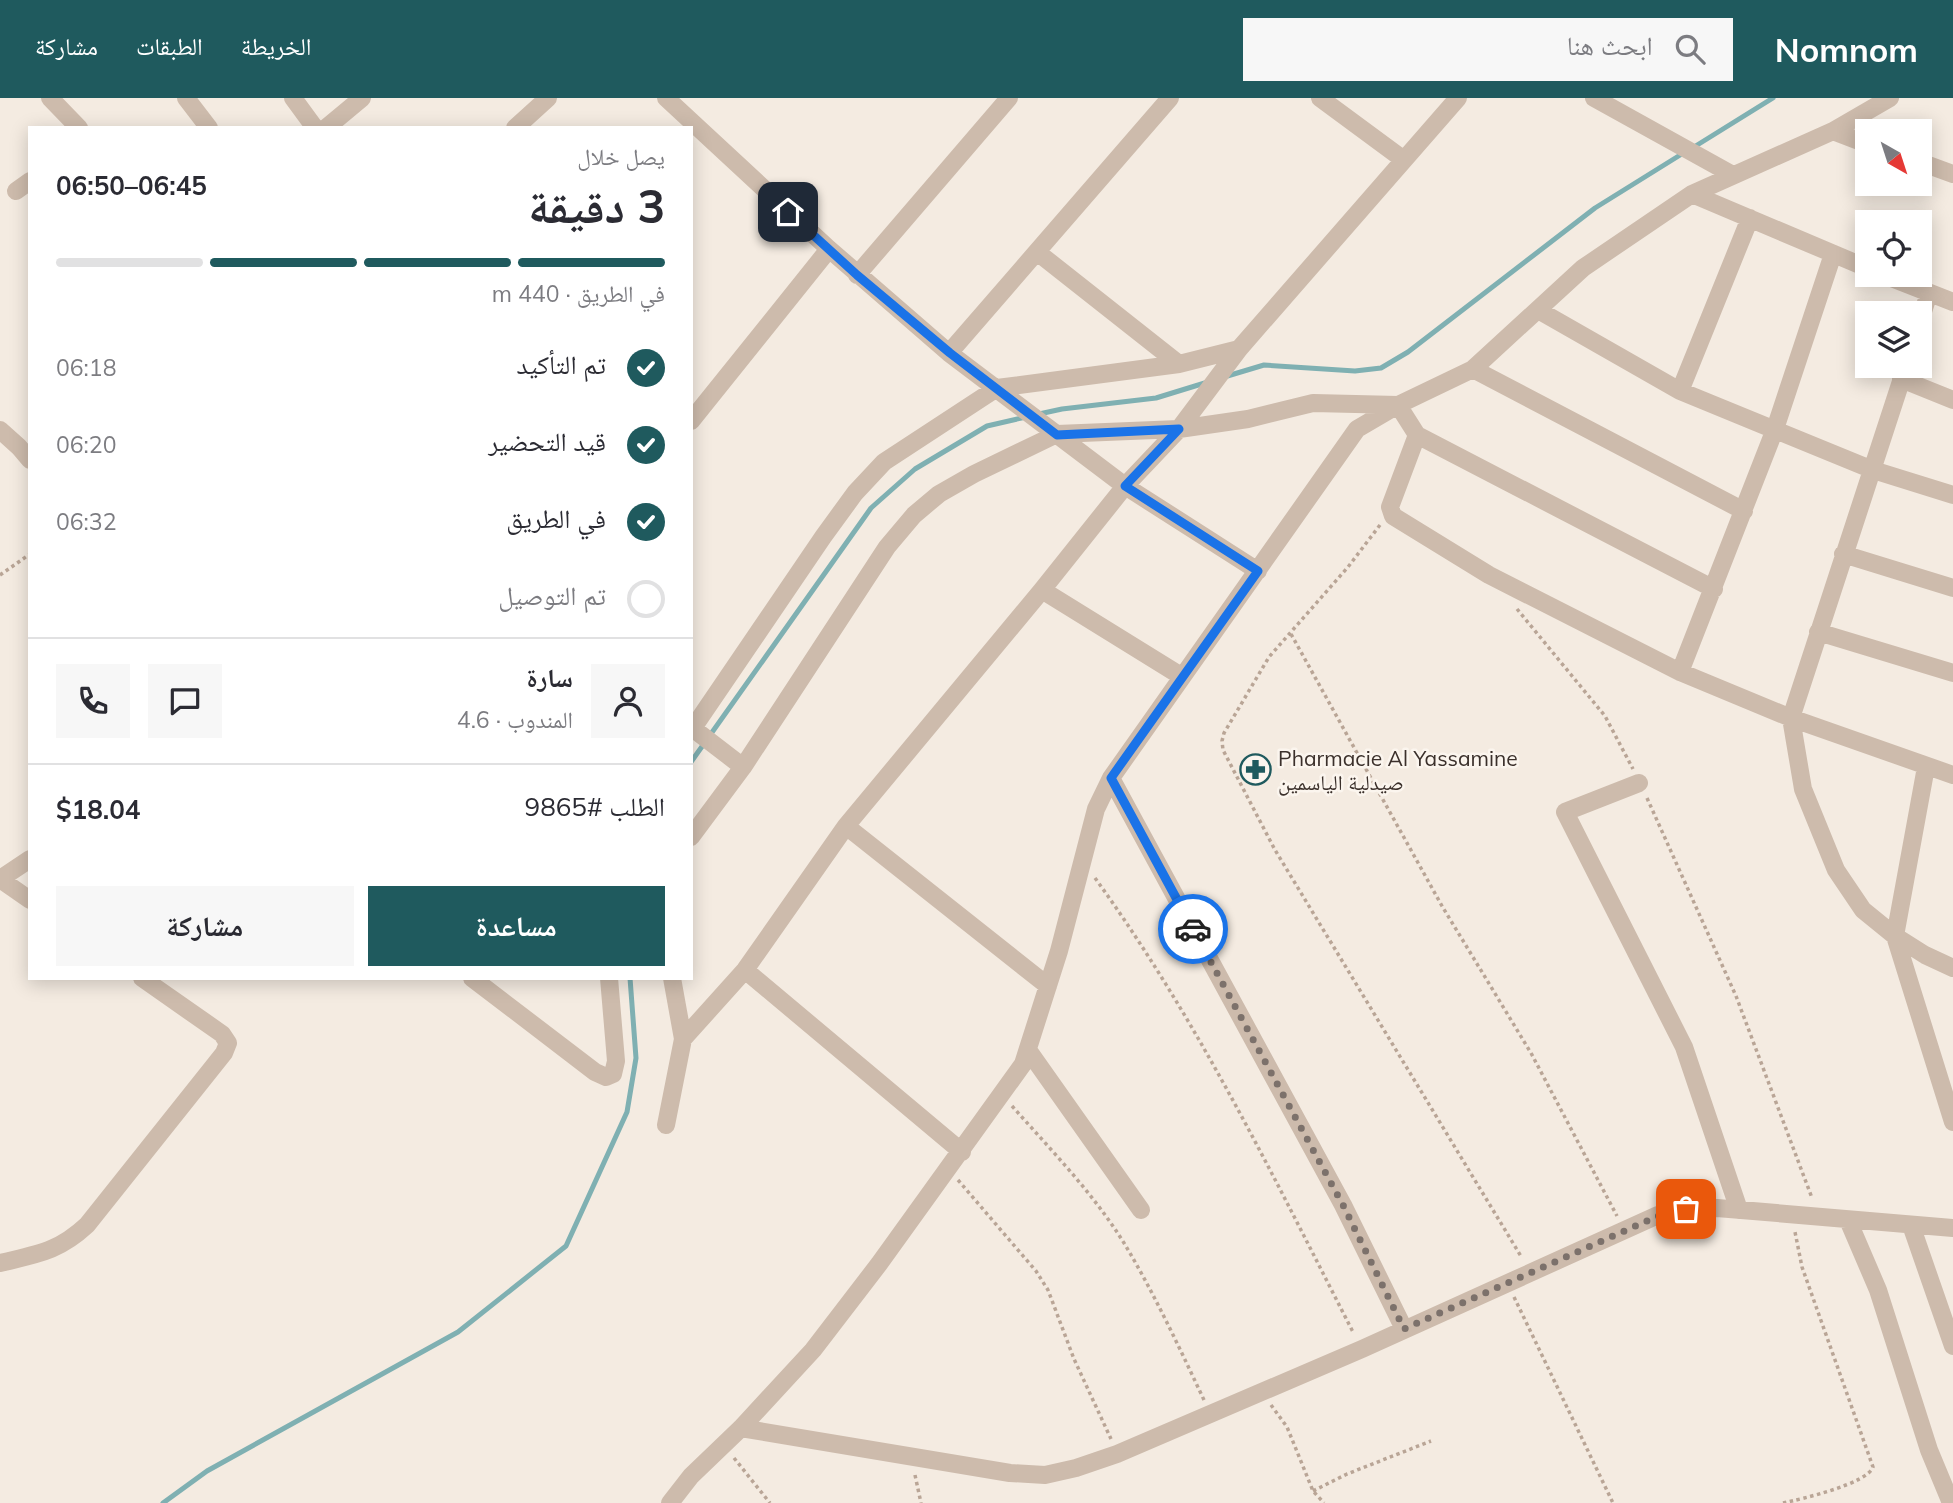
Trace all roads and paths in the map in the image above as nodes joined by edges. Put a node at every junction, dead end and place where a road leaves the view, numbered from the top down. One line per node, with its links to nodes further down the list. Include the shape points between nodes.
1 (50, 98): 13 (street)
2 (186, 98): 14 (street)
3 (293, 98): 15 (street)
4 (362, 98): 16 (street)
5 (548, 98): 17 (street)
6 (666, 98): 26 (street)
7 (1009, 98): 30 (street)
8 (1170, 98): 27 (street)
9 (1320, 98): 20 (street)
10 (1458, 98): 20 (street)
11 (1594, 98): 23 (street)
12 (1890, 98): 18 (street)
13 (77, 126)
14 (207, 126)
15 (314, 126)
16 (328, 126)
17 (517, 126)
18 (1833, 131): 19 (street); 23 (street)
19 (1855, 139)
20 (1404, 160): 36 (street)
21 (1932, 166): 22 (street)
22 (1953, 174)
23 (1733, 176): 24 (street)
24 (1692, 194): 25 (street); 35 (street, via 1583,268)
25 (1750, 218): 28 (street); 42 (street)
26 (829, 249): 30 (street); 46 (street)
27 (1037, 252): 37 (street); 38 (street)
28 (1833, 254): 29 (street); 48 (street)
29 (1855, 263)
30 (857, 275): 37 (street)
31 (1913, 287): 32 (street)
32 (1928, 293): 33 (street); 34 (street)
33 (1926, 301)
34 (1953, 302)
35 (1538, 310): 39 (street); 42 (street)
36 (1239, 349): 38 (street); 47 (street)
37 (950, 353): 43 (street)
38 (1179, 364): 43 (street)
39 (1473, 369): 45 (street); 57 (street)
40 (1901, 378): 53 (street)
41 (1912, 378): 44 (street)
42 (1680, 391): 48 (street)
43 (1003, 393): 50 (street); 72 (street, via 884,462 855,493)
44 (1953, 400)
45 (1398, 405): 47 (street, via 1313,403); 51 (street); 60 (street, via 1357,429)
46 (693, 419)
47 (1179, 429): 50 (street); 54 (street)
48 (1775, 429): 53 (street); 57 (street)
49 (0, 430): 52 (street)
50 (1051, 430): 54 (street); 73 (street, via 939,494 914,515 887,547)
51 (1417, 435): 56 (street); 63 (street)
52 (28, 458)
53 (1873, 470): 55 (street); 58 (street)
54 (1125, 486): 60 (street); 64 (street)
55 (1953, 495)
56 (1390, 511): 67 (path); 68 (street, via 1489,575)
57 (1744, 511): 63 (street)
58 (1843, 554): 62 (street); 66 (street)
59 (28, 555): 61 (path)
60 (1258, 571): 70 (street)
61 (0, 575)
62 (1953, 588)
63 (1714, 589): 68 (street)
64 (1042, 590): 70 (street); 78 (street)
65 (1514, 606): 77 (path, via 1605,716)
66 (1818, 632): 69 (street); 71 (street)
67 (1290, 633): 106 (path, via 1441,906 1531,1053); 108 (path, via 1269,657 1224,733 1223,750 1275,850)
68 (1680, 672): 71 (street)
69 (1953, 673)
70 (1181, 676): 76 (street)
71 (1791, 718): 74 (street); 84 (street, via 1803,789 1836,870 1863,910)
72 (694, 730): 73 (street)
73 (743, 767): 79 (street)
74 (1926, 767): 75 (street); 84 (street)
75 (1953, 775)
76 (1111, 778): 81 (street, via 1096,809); 110 (street, via 1343,1205)
77 (1639, 783): 100 (street, via 1565,812 1684,1047); 102 (path, via 1736,996)
78 (846, 826): 86 (street); 91 (street)
79 (693, 834)
80 (28, 860): 82 (street)
81 (1082, 860): 91 (street); 112 (path, via 1180,1004)
82 (0, 879): 83 (street)
83 (28, 899)
84 (1895, 936): 85 (street); 95 (street)
85 (1953, 968)
86 (745, 970): 92 (street); 97 (street)
87 (145, 980): 107 (street, via 222,1034 228,1043 224,1054 81,1230 52,1250)
88 (475, 980): 89 (street, via 606,1077 614,1074 616,1061)
89 (609, 980)
90 (672, 980): 92 (street)
91 (1048, 986): 93 (street)
92 (683, 1039): 96 (street)
93 (1028, 1050): 94 (street); 99 (street)
94 (1001, 1094): 97 (street); 114 (path, via 1067,1167 1123,1241)
95 (1953, 1122)
96 (666, 1125)
97 (962, 1152): 98 (street)
98 (948, 1169): 115 (street, via 813,1350); 118 (path, via 1048,1290)
99 (1141, 1210)
100 (1739, 1210): 101 (street); 106 (street, via 1686,1209)
101 (1791, 1214): 102 (street); 126 (path, via 1802,1267 1873,1467 1866,1476)
102 (1818, 1217): 103 (street)
103 (1848, 1220): 104 (street); 127 (street, via 1878,1290 1929,1450)
104 (1911, 1225): 105 (street); 111 (street)
105 (1953, 1228)
106 (1625, 1230): 108 (street)
107 (0, 1263)
108 (1530, 1272): 109 (street)
109 (1507, 1282): 110 (street); 125 (path)
110 (1404, 1329): 112 (street)
111 (1953, 1346)
112 (1362, 1349): 113 (street)
113 (1262, 1392): 114 (street); 120 (path, via 1287,1427)
114 (1210, 1414): 118 (street)
115 (741, 1428): 117 (street); 119 (street)
116 (1431, 1441): 120 (path)
117 (723, 1446): 121 (street); 122 (path)
118 (1117, 1454): 119 (street, via 1045,1475)
119 (910, 1456): 123 (path)
120 (1313, 1491): 124 (path)
121 (670, 1503)
122 (769, 1503)
123 (921, 1503)
124 (1325, 1503)
125 (1614, 1503)
126 (1783, 1503)
127 (1951, 1503)

